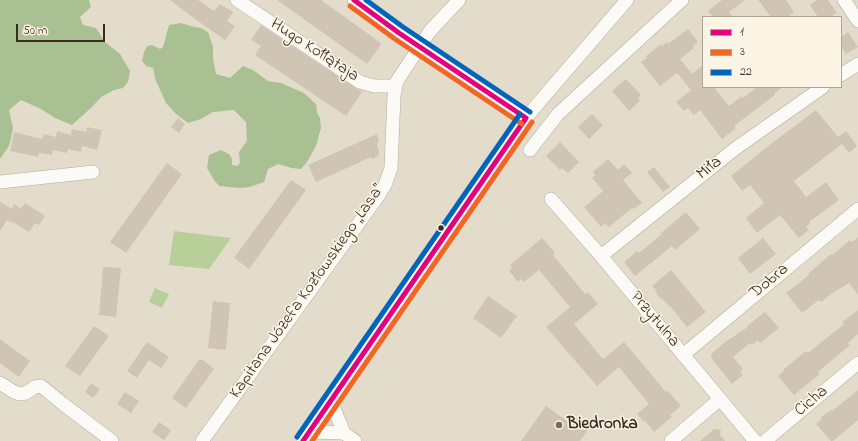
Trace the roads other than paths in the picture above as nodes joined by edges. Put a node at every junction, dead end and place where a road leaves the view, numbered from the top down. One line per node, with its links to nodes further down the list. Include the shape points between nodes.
1 (237, 0): 7 (street, Hugo Kołłątaja)
2 (354, 0): 9 (street)
3 (459, 0): 9 (street, Kapitana Józefa Kozłowskiego „Lasa”, via 430,31)
4 (627, 0): 14 (street)
5 (682, 0): 15 (street, via 558,114)
6 (844, 0): 8 (street)
7 (256, 5): 12 (street, Hugo Kołłątaja, via 360,82 374,86)
8 (858, 21)
9 (420, 46): 12 (street, Kapitana Józefa Kozłowskiego „Lasa”); 14 (street)
10 (858, 64): 11 (street)
11 (842, 74)
12 (395, 86): 29 (street, Kapitana Józefa Kozłowskiego „Lasa”, via 391,168 385,185)
13 (823, 88): 20 (street, Miła, via 736,148)
14 (526, 118): 25 (street)
15 (530, 150)
16 (93, 172): 17 (street)
17 (0, 182)
18 (551, 199): 20 (street, Przytulna)
19 (858, 209): 21 (street, Dobra)
20 (601, 256): 21 (street, Przytulna)
21 (683, 355): 24 (street, Przytulna)
22 (858, 363): 33 (street, Cicha)
23 (0, 383): 28 (street, via 20,394 41,386)
24 (720, 399): 31 (street); 32 (street, Przytulna)
25 (331, 401): 26 (street); 27 (street)
26 (344, 433): 27 (street); 30 (street)
27 (306, 436)
28 (112, 441)
29 (202, 441)
30 (355, 441)
31 (671, 441)
32 (755, 441)
33 (765, 441)

